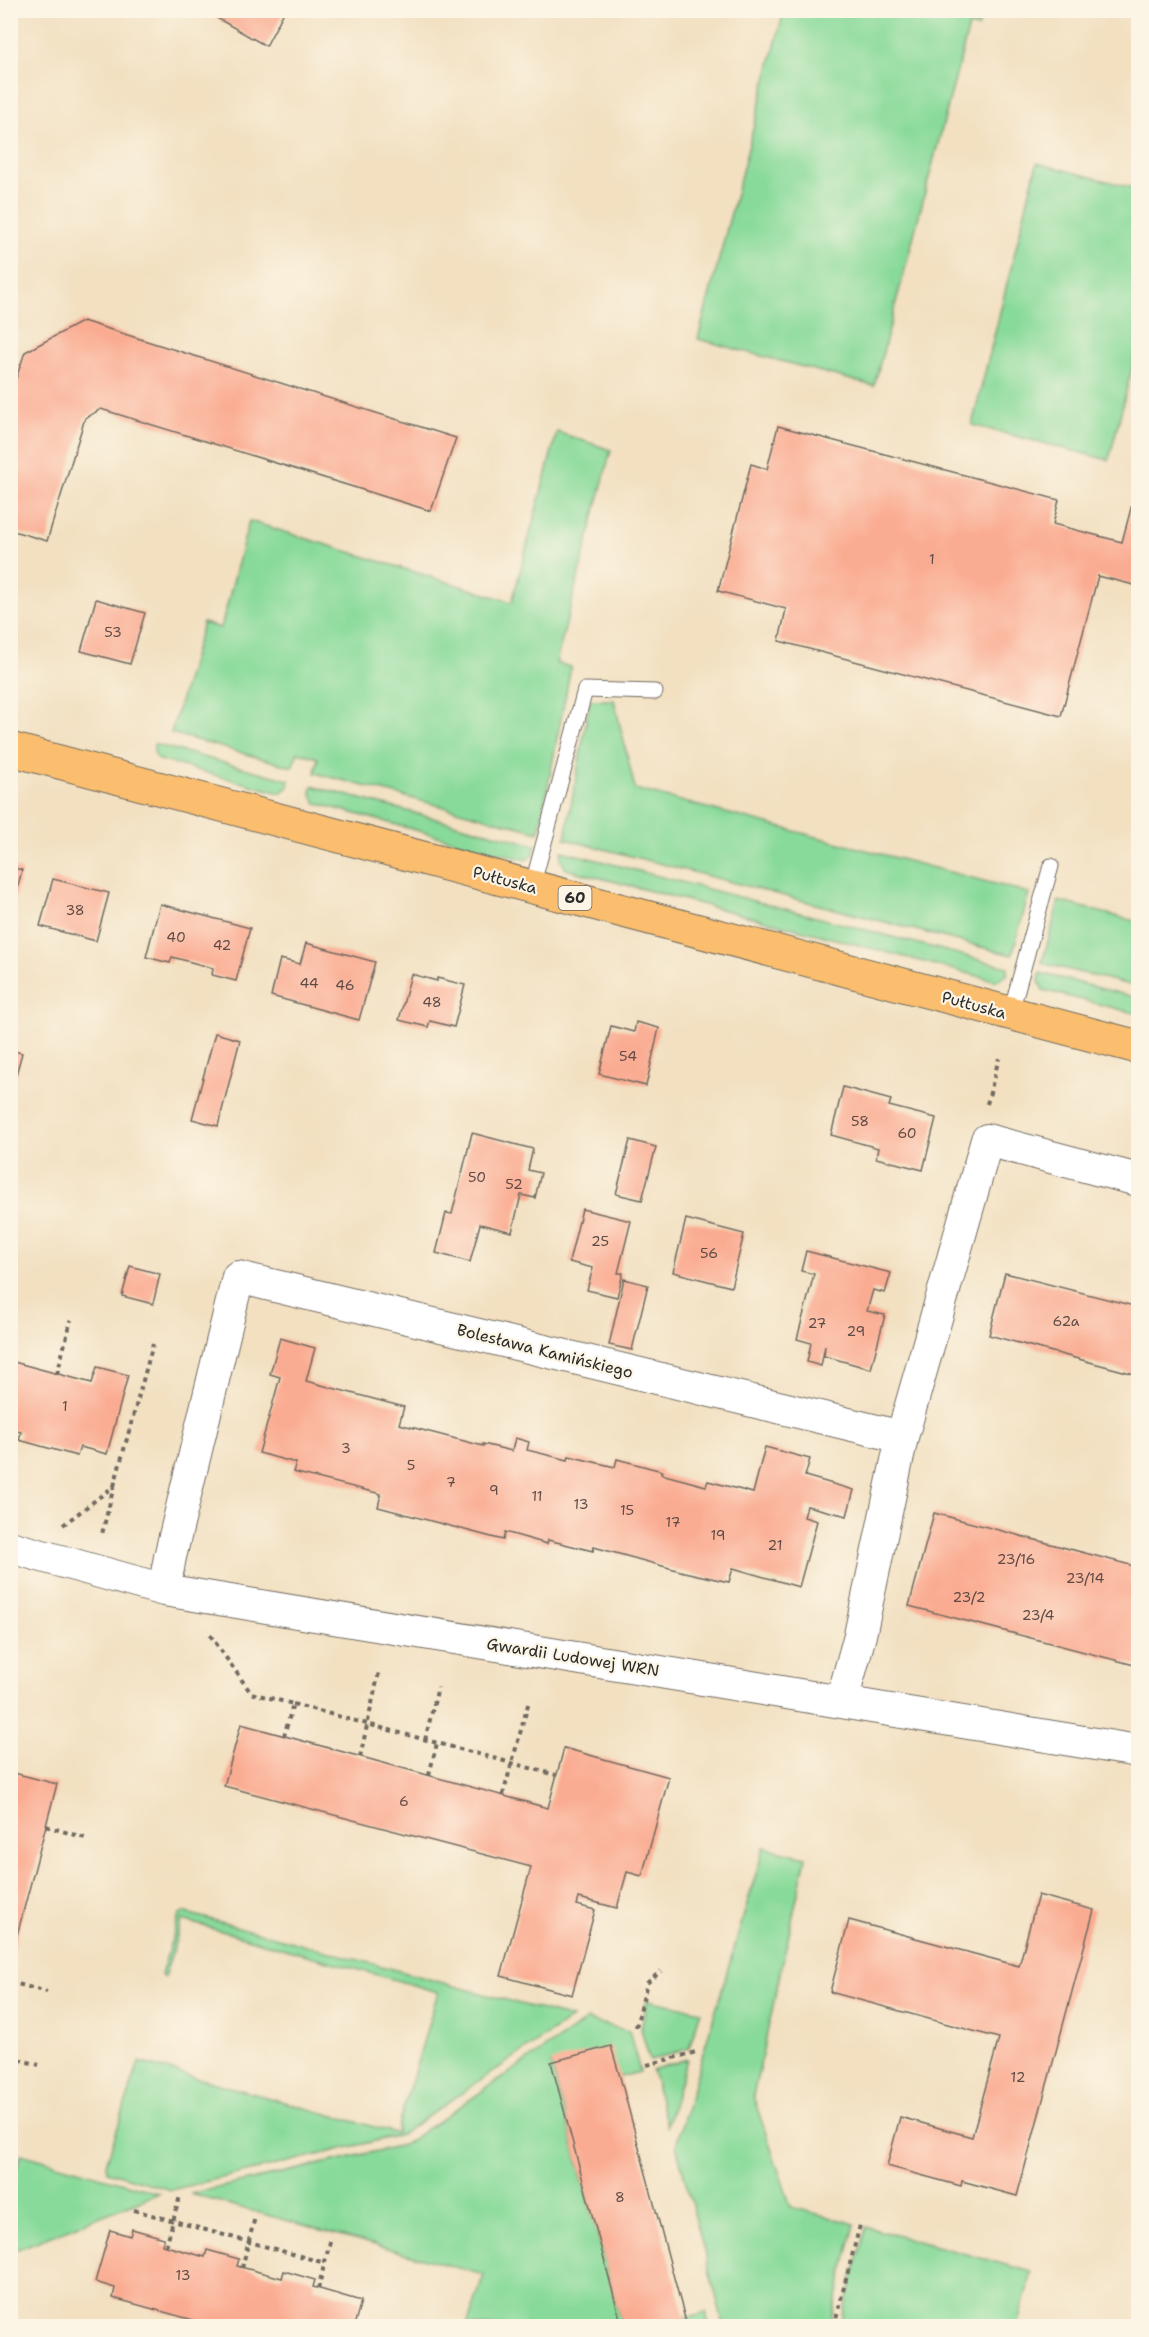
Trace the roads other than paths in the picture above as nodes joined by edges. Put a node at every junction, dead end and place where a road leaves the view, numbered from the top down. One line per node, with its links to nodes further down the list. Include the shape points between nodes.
1 (654, 692): 4 (lane, via 585,690)
2 (10, 749): 4 (main road, Pułtuska / 60)
3 (1051, 866): 5 (lane)
4 (532, 887): 5 (main road, Pułtuska / 60)
5 (1010, 1015): 6 (main road, Pułtuska / 60)
6 (1138, 1047)
7 (1138, 1180): 8 (street, via 987,1140)
8 (902, 1437): 10 (street, Bolesława Kamińskiego, via 238,1277); 11 (street)
9 (10, 1547): 10 (street, Gwardii Ludowej WRN)
10 (164, 1590): 11 (street, Gwardii Ludowej WRN)
11 (842, 1701): 12 (street, Gwardii Ludowej WRN)
12 (1138, 1751)

